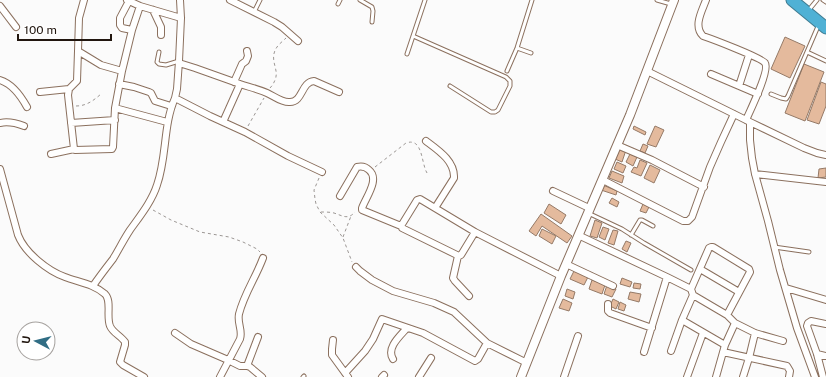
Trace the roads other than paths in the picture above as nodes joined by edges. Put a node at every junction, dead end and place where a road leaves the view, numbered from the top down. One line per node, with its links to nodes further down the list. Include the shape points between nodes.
1 (84, 0): 30 (street, via 78,18)
2 (180, 0): 21 (street)
3 (230, 0): 19 (street)
4 (260, 0): 19 (lane)
5 (360, 0): 22 (lane, via 372,7)
6 (425, 0): 27 (lane)
7 (532, 0): 29 (lane)
8 (657, 0): 14 (lane)
9 (706, 0): 36 (street, via 698,26 701,33)
10 (792, 0): 20 (highway)
11 (817, 0): 20 (lane)
12 (823, 0): 15 (lane)
13 (128, 1): 17 (street); 25 (street, via 120,18 120,25)
14 (673, 2): 41 (street)
15 (826, 2)
16 (0, 6): 24 (street)
17 (140, 6): 18 (street); 25 (street)
18 (153, 10): 21 (street); 26 (street, via 161,27)
19 (254, 12): 28 (street, via 282,27)
20 (807, 12): 23 (highway)
21 (181, 18): 38 (street)
22 (372, 22)
23 (824, 24): 33 (lane)
24 (16, 27)
25 (132, 30): 39 (street)
26 (161, 35)
27 (413, 36): 35 (lane); 46 (lane, via 510,81 510,86 495,112 491,112)
28 (298, 41)
29 (516, 48): 34 (lane); 40 (lane)
30 (78, 51): 39 (street, via 101,65); 48 (street, via 77,81)
31 (247, 51): 44 (street, via 248,56 242,64)
32 (159, 52): 38 (lane, via 159,64)
33 (807, 52): 37 (lane); 52 (lane, via 786,99)
34 (530, 53)
35 (407, 54)
36 (749, 55): 47 (street); 51 (street, via 766,65)
37 (826, 61)
38 (179, 62): 44 (street); 53 (street)
39 (122, 71): 45 (street)
40 (507, 71)
41 (647, 72): 57 (street); 66 (street)
42 (711, 74): 47 (street)
43 (0, 80): 55 (street, via 18,92)
44 (237, 83): 50 (street, via 285,102 292,102 298,98 311,81); 61 (street)
45 (119, 84): 54 (street, via 149,92 155,101); 56 (street)
46 (450, 86)
47 (739, 86): 51 (street)
48 (69, 89): 49 (street); 63 (street)
49 (40, 92)
50 (340, 92)
51 (758, 94): 59 (street)
52 (771, 94)
53 (175, 98): 54 (street); 61 (street)
54 (172, 106): 60 (street)
55 (28, 107)
56 (115, 108): 58 (street); 60 (street)
57 (734, 114): 59 (street); 75 (street)
58 (115, 120): 63 (street); 67 (street, via 112,149)
59 (748, 121): 69 (street, via 804,148); 72 (street)
60 (168, 122): 95 (street, via 162,170 157,186)
61 (222, 122): 71 (street)
62 (0, 123): 64 (street, via 6,121)
63 (71, 123): 67 (street)
64 (24, 126)
65 (426, 141): 78 (street, via 445,156 454,173 454,178)
66 (617, 145): 73 (street); 75 (street)
67 (74, 149): 68 (street)
68 (51, 154)
69 (826, 155)
70 (0, 169): 95 (street, via 18,236 23,245 54,272)
71 (322, 172)
72 (755, 174): 74 (street); 85 (street)
73 (602, 180): 75 (street, via 683,222 692,218); 79 (street)
74 (826, 182)
75 (704, 187)
76 (553, 191): 79 (street)
77 (340, 196): 80 (street, via 357,167 365,167 374,179 362,210)
78 (435, 208): 80 (street, via 418,199); 82 (street)
79 (589, 210): 83 (street); 84 (lane)
80 (401, 226): 87 (street)
81 (653, 226): 84 (lane, via 640,220)
82 (475, 232): 87 (street); 93 (street)
83 (578, 235): 89 (street); 94 (street)
84 (631, 235): 92 (lane)
85 (774, 247): 86 (lane); 97 (street)
86 (809, 252)
87 (458, 256): 100 (street, via 453,278)
88 (263, 258): 126 (street, via 242,302 238,316 240,339)
89 (566, 264): 93 (street); 96 (street)
90 (356, 267): 116 (street, via 393,292 434,303 454,312)
91 (700, 269): 98 (street); 99 (street); 99 (street, via 709,248 713,247 749,268 750,272)
92 (692, 270)
93 (561, 276): 127 (street)
94 (667, 277): 98 (street); 108 (street)
95 (93, 286): 130 (street, via 106,295 110,326 125,342 120,362)
96 (613, 286)
97 (786, 288): 101 (street); 140 (street)
98 (692, 292): 103 (street); 104 (street)
99 (739, 292): 103 (street)
100 (469, 296)
101 (826, 300)
102 (608, 304): 108 (street, via 610,314)
103 (726, 315): 105 (street)
104 (682, 320): 110 (street); 119 (street)
105 (735, 323): 111 (street); 117 (street)
106 (826, 324): 121 (street, via 812,321 807,324)
107 (407, 328): 116 (street, via 423,333 476,361); 125 (street, via 393,345 390,355); 129 (street, via 382,319 373,339)
108 (652, 328): 118 (street)
109 (175, 333): 126 (street, via 191,344)
110 (703, 333): 117 (street); 136 (street)
111 (755, 333): 115 (street); 124 (street)
112 (578, 336): 135 (street)
113 (258, 337): 128 (street)
114 (333, 340): 129 (street, via 332,355)
115 (783, 341)
116 (487, 343): 127 (street)
117 (725, 345): 120 (street)
118 (644, 352)
119 (671, 352)
120 (723, 352): 124 (street); 137 (street)
121 (816, 354): 122 (street); 141 (street)
122 (826, 356)
123 (431, 358): 133 (street)
124 (749, 358): 138 (street); 139 (street, via 787,366 790,371)
125 (393, 359)
126 (228, 360): 128 (street, via 240,366); 131 (street)
127 (527, 363): 134 (street)
128 (247, 366): 132 (street)
129 (346, 375)
130 (144, 377)
131 (220, 377)
132 (262, 377)
133 (419, 377)
134 (521, 377)
135 (564, 377)
136 (687, 377)
137 (716, 377)
138 (743, 377)
139 (789, 377)
140 (815, 377)
141 (823, 377)

